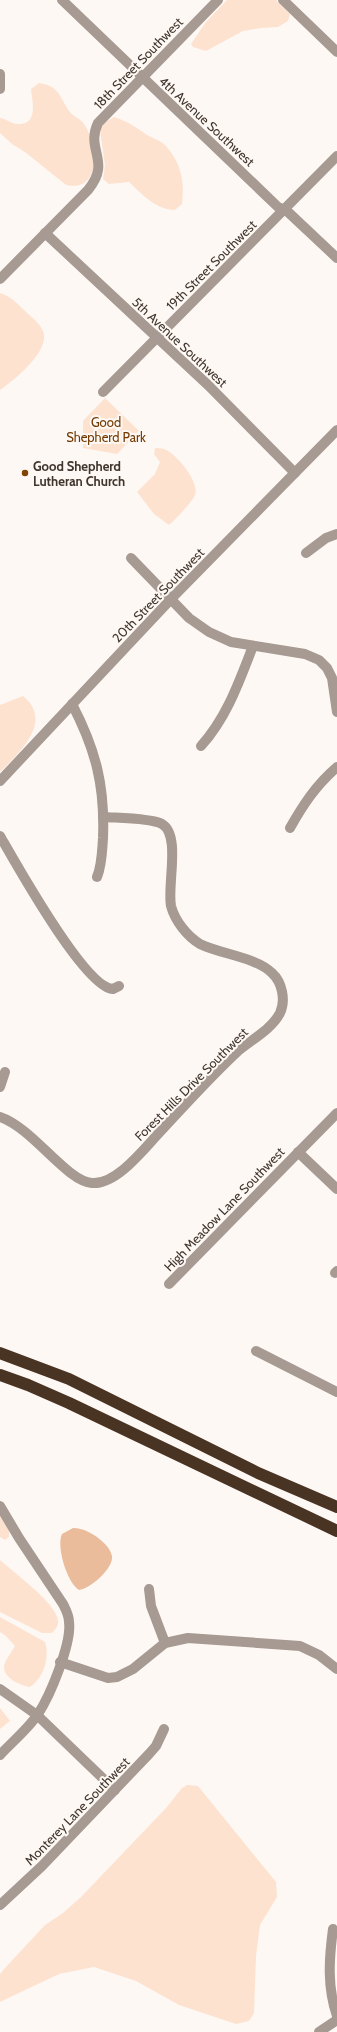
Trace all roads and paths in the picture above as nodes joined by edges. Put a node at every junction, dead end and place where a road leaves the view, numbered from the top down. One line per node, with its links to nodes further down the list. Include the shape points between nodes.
1 (62, 0): 6 (street, 4th Avenue Southwest)
2 (218, 0): 6 (street, 18th Street Southwest)
3 (283, 0): 4 (street)
4 (337, 52)
5 (0, 74): 7 (street)
6 (141, 78): 9 (street, 4th Avenue Southwest); 10 (street, 18th Street Southwest, via 104,116 95,130 94,140 100,168 97,179)
7 (0, 89)
8 (337, 156): 9 (street, 19th Street Southwest)
9 (284, 210): 11 (street, 4th Avenue Southwest); 13 (street, 19th Street Southwest)
10 (46, 233): 12 (street, 18th Street Southwest); 13 (street, 5th Avenue Southwest)
11 (337, 258)
12 (0, 279)
13 (156, 338): 14 (street, 19th Street Southwest); 16 (street, 5th Avenue Southwest, via 208,385)
14 (103, 392)
15 (337, 430): 16 (street, 20th Street Southwest)
16 (295, 472): 20 (street, 20th Street Southwest)
17 (337, 534): 18 (street, via 321,541)
18 (306, 553)
19 (131, 558): 20 (street)
20 (171, 599): 21 (street, via 188,618 202,628 231,642); 22 (street, 20th Street Southwest)
21 (253, 646): 23 (street, via 305,654 319,660 332,678); 24 (street, via 228,707 212,734)
22 (72, 704): 26 (street, 20th Street Southwest); 27 (street, via 83,725 99,771)
23 (337, 712)
24 (201, 746)
25 (337, 767): 28 (street, via 309,796)
26 (0, 780)
27 (104, 817): 30 (street, via 102,855); 35 (street, Forest Hills Drive Southwest, via 152,821 166,827 172,842 170,898 179,922 191,938 200,944 262,966 272,973 281,986 281,1011 275,1020 227,1062 137,1156 106,1181 93,1183 79,1180 22,1129)
28 (290, 828)
29 (0, 836): 31 (street, via 39,904 76,956 102,986 113,989)
30 (97, 877)
31 (118, 986)
32 (5, 1072): 33 (street)
33 (0, 1087)
34 (337, 1113): 36 (street, High Meadow Lane Southwest)
35 (0, 1117)
36 (298, 1152): 37 (street); 38 (street, High Meadow Lane Southwest)
37 (337, 1189)
38 (169, 1284)
39 (256, 1351): 42 (street)
40 (0, 1353): 44 (highway, via 69,1379 258,1473)
41 (0, 1375): 45 (highway, via 69,1403)
42 (337, 1392)
43 (0, 1506): 48 (street, via 57,1593 68,1616 68,1639)
44 (337, 1507)
45 (337, 1531)
46 (148, 1589): 47 (street, via 151,1606)
47 (165, 1643): 48 (street, via 133,1669 117,1677 108,1678); 49 (street, via 188,1638 291,1644 314,1652)
48 (60, 1662): 51 (street, via 46,1701)
49 (337, 1669)
50 (0, 1689): 51 (street)
51 (37, 1715): 53 (street); 54 (street)
52 (164, 1729): 54 (street, Monterey Lane Southwest, via 156,1746)
53 (0, 1755)
54 (115, 1790): 55 (street, Monterey Lane Southwest, via 42,1866)
55 (0, 1905)
56 (333, 1929): 57 (street, via 328,1964 332,2002)
57 (337, 2016)
58 (337, 2020): 59 (street)
59 (319, 2032)

